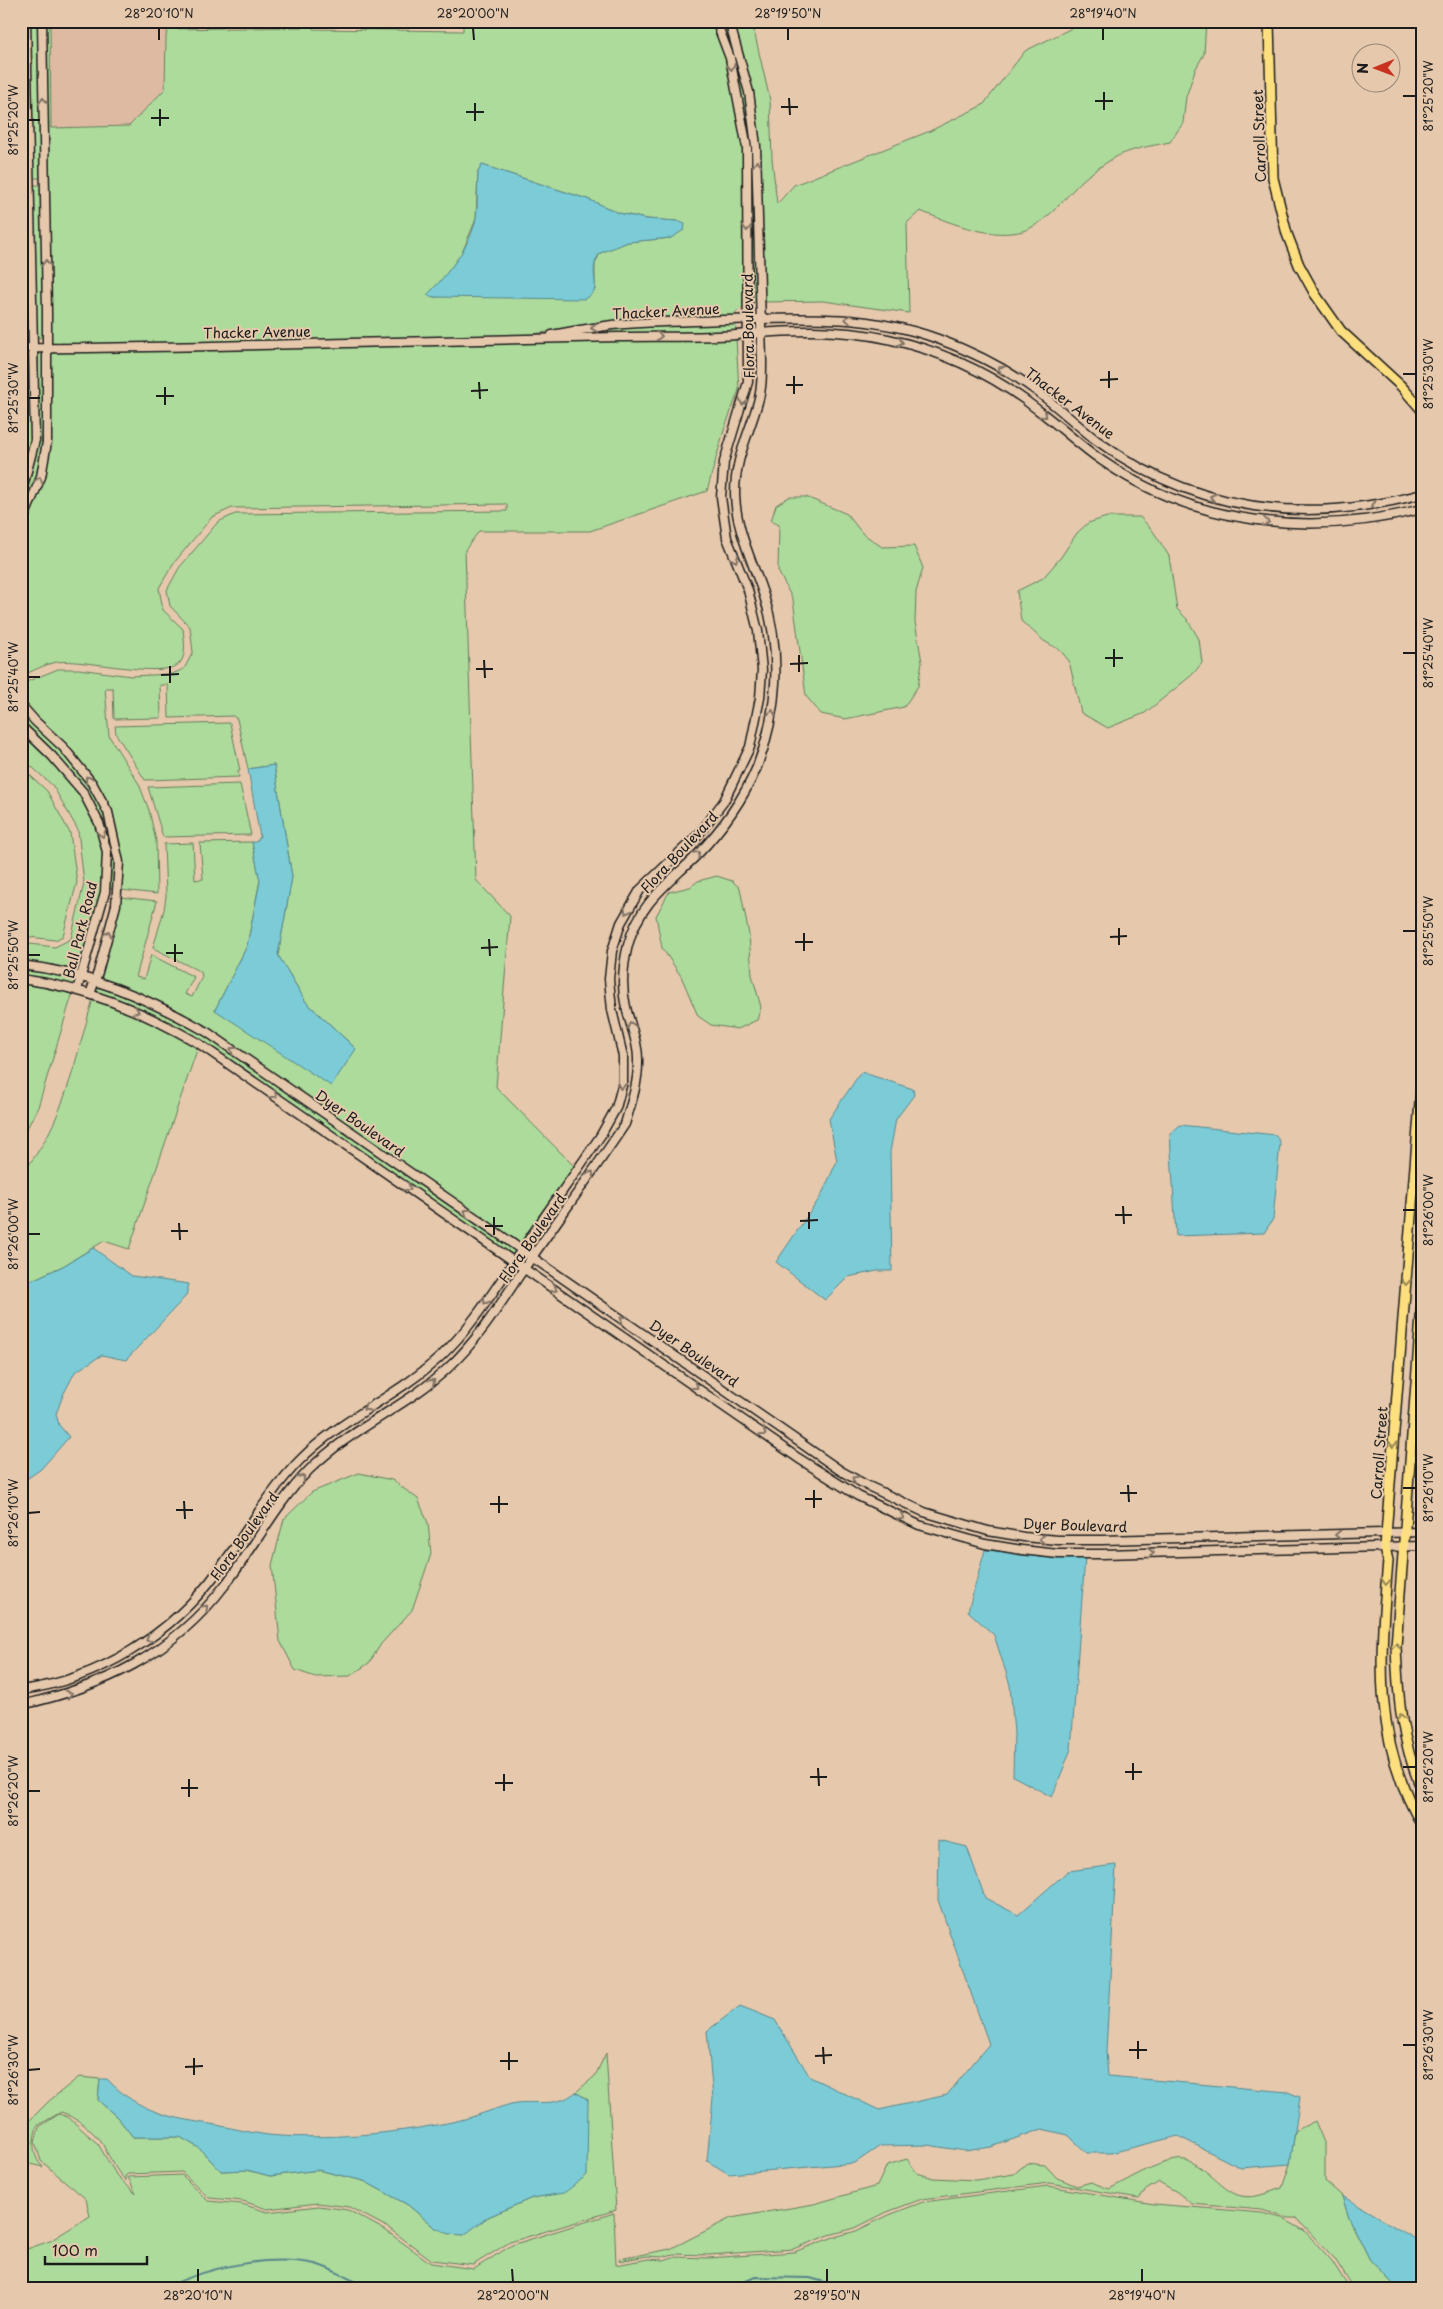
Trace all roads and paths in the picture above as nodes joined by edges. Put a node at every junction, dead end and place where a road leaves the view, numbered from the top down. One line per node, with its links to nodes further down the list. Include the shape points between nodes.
1 (26, 21): 12 (street)
2 (42, 21): 13 (street, one-way to 2)
3 (716, 21): 6 (street, Flora Boulevard, one-way to 6, via 730,58 747,148)
4 (729, 21): 7 (street, Flora Boulevard, one-way to 4, via 756,146 750,92)
5 (1269, 21): 14 (main road, Carroll Street, via 1273,178 1287,234 1299,265 1341,330)
6 (747, 318): 7 (street, Thacker Avenue); 9 (street, Flora Boulevard); 10 (street, Thacker Avenue, one-way to 10, via 614,325)
7 (761, 318): 8 (street, Flora Boulevard); 15 (street, Thacker Avenue, one-way to 7, via 1018,378 950,344 916,332 866,321)
8 (761, 332): 9 (street, Thacker Avenue); 16 (street, Thacker Avenue, one-way to 16, via 826,331 864,335 942,355 979,371 1012,391); 31 (street, Flora Boulevard, one-way to 8, via 625,1124 635,1093 638,1062 626,1005 624,973 627,946 635,925 648,903 695,856 735,809 750,783 766,739 774,700 771,621 741,535 735,496 737,464 760,391)
9 (748, 333): 10 (street, Thacker Avenue, one-way to 9); 30 (street, Flora Boulevard, one-way to 30, via 748,382 724,462 721,497 727,538 748,590 758,631 762,670 754,731 744,763 714,815 690,843 649,880 633,899 621,922 612,951 609,980 623,1056 620,1097 602,1135)
10 (523, 339): 13 (street, Thacker Avenue)
11 (21, 348): 12 (street, Thacker Avenue)
12 (34, 348): 13 (street, Thacker Avenue); 17 (street, via 35,440)
13 (48, 348): 20 (street, one-way to 13, via 41,477 47,442)
14 (1422, 410)
15 (1120, 456): 16 (street); 18 (street, Thacker Avenue, one-way to 15, via 1349,509 1305,511 1264,508 1179,486)
16 (1112, 467): 19 (street, Thacker Avenue, one-way to 19, via 1191,505 1264,522 1350,523)
17 (21, 494)
18 (1422, 494)
19 (1422, 509)
20 (21, 525)
21 (21, 705): 26 (street, Ball Park Road, one-way to 21, via 116,905 119,862 108,812 92,783 63,747)
22 (21, 726): 24 (street, Ball Park Road, one-way to 24, via 83,792 99,823 107,852 106,892)
23 (21, 965): 24 (street, Dyer Boulevard)
24 (82, 977): 26 (street, Dyer Boulevard); 27 (street, Ball Park Road)
25 (21, 979): 27 (street, Dyer Boulevard)
26 (95, 980): 28 (street, Ball Park Road); 30 (street, Dyer Boulevard, one-way to 26, via 207,1032 168,1010)
27 (78, 990): 28 (street, Dyer Boulevard)
28 (90, 994): 32 (street, Dyer Boulevard, one-way to 32, via 137,1011 198,1042)
29 (1422, 1076): 39 (main road, Carroll Street, one-way to 39)
30 (522, 1250): 31 (street, Dyer Boulevard); 32 (street, Flora Boulevard)
31 (533, 1257): 33 (street, Flora Boulevard); 36 (street, Dyer Boulevard, one-way to 31)
32 (514, 1261): 33 (street, Dyer Boulevard); 43 (street, Flora Boulevard, one-way to 43, via 469,1325 437,1360 400,1388 334,1429 298,1462 272,1493 209,1583 171,1622 127,1653 95,1669)
33 (525, 1269): 35 (street, Dyer Boulevard, one-way to 35); 44 (street, Flora Boulevard, one-way to 33, via 61,1696 106,1679 151,1654 184,1629 224,1586 308,1471 340,1442 418,1393 449,1368 480,1334)
34 (1422, 1304): 37 (main road)
35 (723, 1405): 36 (street); 41 (street, Dyer Boulevard, one-way to 41, via 858,1496 919,1524 985,1544 1058,1554)
36 (749, 1407): 39 (street, Dyer Boulevard, one-way to 36, via 1058,1540 988,1531 924,1512 866,1485)
37 (1405, 1532): 38 (street, Dyer Boulevard); 39 (street, Dyer Boulevard); 42 (main road)
38 (1422, 1532)
39 (1386, 1534): 41 (main road, Carroll Street)
40 (1422, 1546): 42 (street, Dyer Boulevard)
41 (1385, 1547): 42 (street, Dyer Boulevard); 46 (main road, Carroll Street, one-way to 46, via 1388,1561 1381,1678 1383,1710)
42 (1405, 1547): 45 (main road, one-way to 42, via 1398,1701 1396,1646)
43 (21, 1690)
44 (21, 1705)
45 (1410, 1763): 46 (main road); 47 (main road)
46 (1396, 1766): 48 (main road, Carroll Street)
47 (1422, 1790)
48 (1422, 1825)

